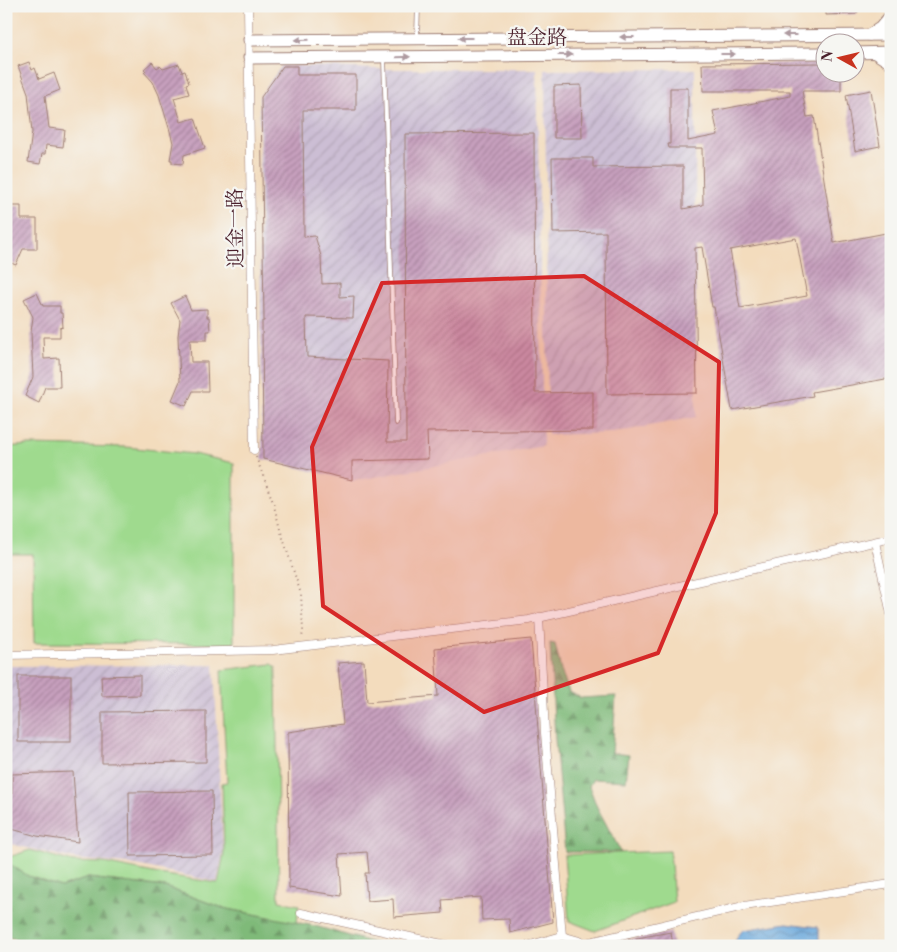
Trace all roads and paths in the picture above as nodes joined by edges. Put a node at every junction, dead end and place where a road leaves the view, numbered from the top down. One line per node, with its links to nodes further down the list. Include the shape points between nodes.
1 (248, 6): 7 (street, 迎金一路)
2 (418, 6): 6 (lane)
3 (891, 15): 4 (street)
4 (869, 35): 5 (street, 盘金路); 6 (street, 盘金路, one-way to 6)
5 (891, 35)
6 (417, 38): 7 (street, 盘金路, one-way to 7)
7 (249, 40): 13 (street, 迎金一路)
8 (891, 52): 11 (street)
9 (814, 53): 12 (street, 盘金路, one-way to 9)
10 (864, 53): 11 (street)
11 (875, 53): 14 (street)
12 (384, 57): 13 (street, 盘金路); 15 (lane)
13 (249, 58): 16 (street, 迎金一路)
14 (891, 63)
15 (396, 424)
16 (254, 450): 21 (path, via 301,594 303,630)
17 (891, 538): 18 (street)
18 (875, 542): 19 (street); 20 (street)
19 (891, 614)
20 (539, 617): 21 (street); 25 (street)
21 (300, 647): 22 (street)
22 (6, 655)
23 (891, 884): 26 (street, via 744,906)
24 (301, 913): 27 (street)
25 (562, 936): 26 (street); 28 (street)
26 (586, 943): 29 (street)
27 (451, 946)
28 (527, 946)
29 (597, 946)

